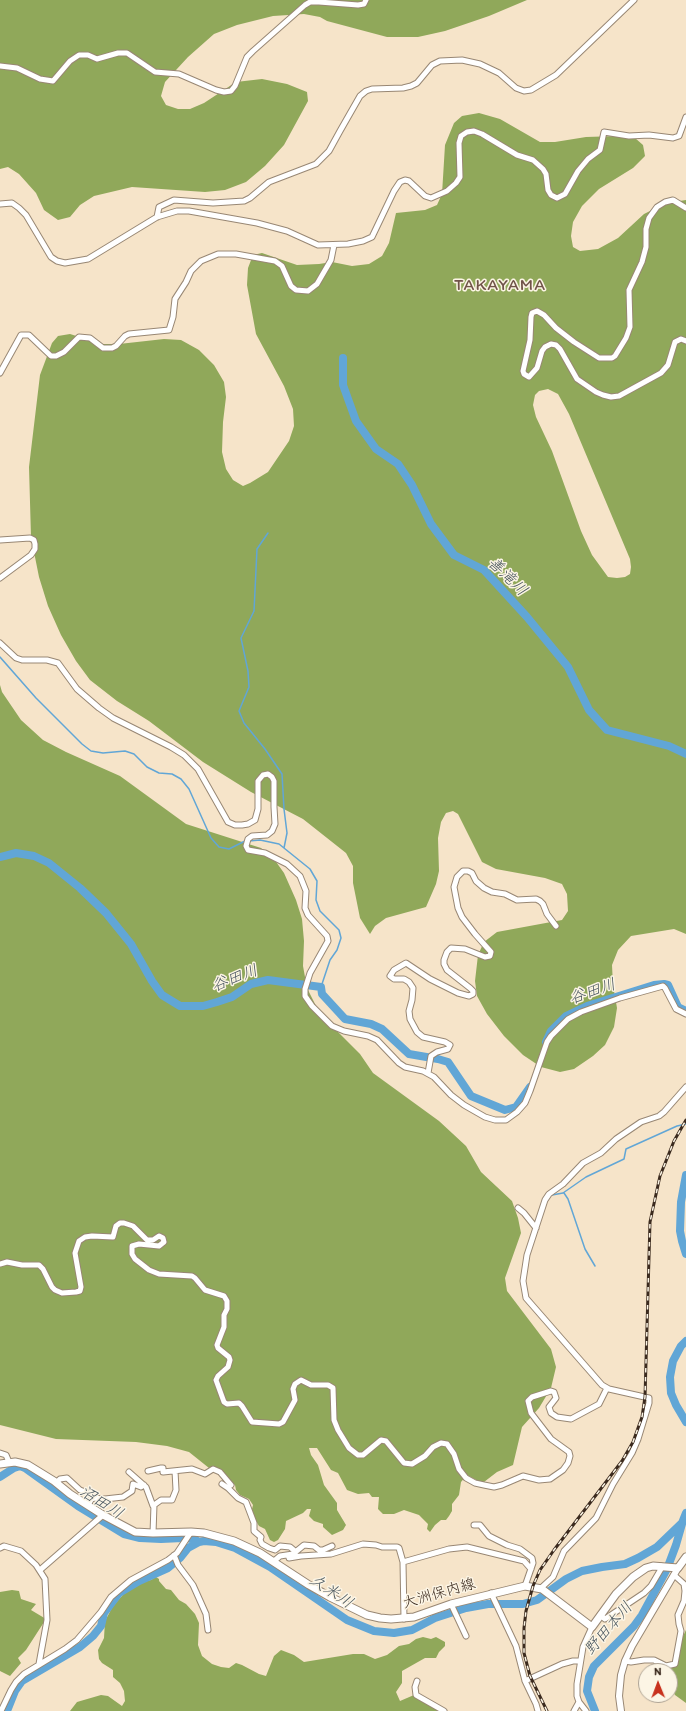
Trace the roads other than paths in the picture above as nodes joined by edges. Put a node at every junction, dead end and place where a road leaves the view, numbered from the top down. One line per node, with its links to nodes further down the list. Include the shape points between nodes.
1 (366, 0): 3 (street, via 364,4 358,5 310,2 305,5 247,57 235,86 224,92 179,74 155,72 127,53 97,59 79,54 53,81 40,79 17,68)
2 (634, 0): 7 (street, via 556,75 531,90 516,88 499,73 480,64 462,60 440,61 432,65 417,83 411,86 366,91 360,96 329,151 316,164 269,182 244,201 219,203 174,200 159,207)
3 (0, 66)
4 (686, 117): 8 (street, via 679,136 673,138 604,132 600,150 578,171 565,194 557,198 548,190 543,169 533,160 516,155 482,134 467,132 461,136 459,143 460,177 447,191 431,198 425,196 409,181 400,182 372,237 363,241)
5 (0, 204): 7 (street, via 12,203 26,214 51,257 65,263 97,255 139,226)
6 (686, 208): 9 (street, via 673,200 665,202 657,207 649,218 642,262 629,290 630,327 624,344 615,356 599,358 556,328 537,311 532,313 531,317 531,335 523,371 529,377 537,368 545,347 556,345 578,379 603,395 619,396 660,374 668,365 675,342 681,339)
7 (157, 217): 8 (street, via 177,211 201,213 288,231 318,245)
8 (334, 245): 10 (street, via 331,260 317,284 308,291 296,290 291,286 282,266 275,261 236,254 218,254 200,261 191,271 175,299 174,317 169,330 129,334 112,348 103,348 90,338 79,338 56,356 51,356 29,335 21,335)
9 (686, 341)
10 (0, 373)
11 (0, 540): 12 (street, via 30,538 34,540 35,549 31,555)
12 (0, 578)
13 (0, 643): 16 (street, via 16,658 58,663 78,689 99,708 184,755 198,769 228,822 242,825 255,820 258,809 258,781 263,775 268,774 272,777 276,824 267,835 248,838 246,846 248,850 265,853 287,864 300,876 306,891 305,908 327,936 328,941 310,973 305,996 332,1026 344,1032 368,1036 376,1040 405,1067)
14 (556, 926): 16 (street, via 543,904 536,899 517,900 505,894 492,892 484,888 468,871 463,871 457,877 454,887 462,917 491,952 490,956 485,957 464,949 451,948 447,952 444,964 447,970 473,991 473,994 469,996 458,993 406,964 394,970 390,976 394,979 404,979 413,988 409,1011 417,1032 423,1037 450,1045 448,1049 431,1056)
15 (686, 1014): 16 (street, via 676,1009 663,986 620,998 568,1019 551,1036 525,1103 506,1120 495,1120 464,1105)
16 (428, 1073)
17 (686, 1087): 19 (street, via 659,1116 641,1122 616,1139 549,1194)
18 (518, 1208): 19 (street)
19 (536, 1228): 21 (street, via 527,1255 523,1281 526,1298 594,1377)
20 (0, 1264): 21 (street, via 7,1262 39,1266 55,1290 76,1292 80,1291 80,1287 75,1253 79,1242 85,1237 113,1237 116,1226 120,1223 133,1226 146,1240 153,1240 159,1236 164,1242 159,1246 132,1246 135,1259 159,1274 192,1276 205,1290 224,1296 227,1302 224,1327 217,1345 230,1360 228,1367 216,1380 224,1402 239,1403 252,1422 279,1424 283,1422 295,1400 295,1384 301,1380 311,1385 328,1385 333,1388 334,1420 338,1430 349,1448 358,1455 363,1455 381,1440 386,1441 404,1463 412,1464 433,1447 440,1443 446,1444 466,1478 484,1485 494,1487 523,1476 538,1480 550,1479 568,1463 569,1452 551,1439 531,1413 528,1401 532,1396 554,1392 556,1398 550,1407 551,1413 557,1417 571,1419 599,1404)
21 (607, 1388): 52 (street, via 649,1398 646,1414 632,1453 596,1518 564,1551 553,1577)
22 (0, 1453): 23 (street, via 6,1455)
23 (9, 1462): 24 (main road, 大洲保内線); 28 (main road, 大洲保内線, via 28,1465)
24 (0, 1464)
25 (148, 1471): 26 (street, via 163,1468 163,1472)
26 (175, 1471): 31 (street, via 192,1469 205,1474 212,1469 223,1475); 33 (street, via 176,1490 172,1500 161,1500)
27 (130, 1472): 30 (street)
28 (56, 1483): 32 (main road, 大洲保内線); 32 (street, via 67,1478 80,1490 91,1494)
29 (222, 1484): 40 (street, via 246,1502 254,1530 261,1537 262,1544 275,1550 280,1546 290,1547)
30 (144, 1485): 32 (street, via 141,1487 133,1484 132,1491 123,1497); 33 (street)
31 (231, 1485)
32 (90, 1502): 34 (main road, 大洲保内線)
33 (153, 1506): 36 (street)
34 (102, 1516): 36 (main road, 大洲保内線, via 135,1532); 48 (street)
35 (474, 1525): 49 (street, via 480,1525 498,1541 526,1552 532,1558)
36 (153, 1533): 37 (main road, 大洲保内線)
37 (191, 1533): 41 (street); 44 (main road, 大洲保内線, via 204,1533 234,1541)
38 (332, 1546): 40 (street, via 319,1550 314,1546 304,1545)
39 (0, 1548): 48 (street, via 4,1546 21,1551)
40 (296, 1552): 44 (street, via 280,1556)
41 (174, 1556): 58 (street, via 193,1585 206,1614); 62 (street, via 130,1580 111,1597 77,1640)
42 (686, 1556): 47 (main road)
43 (289, 1558): 45 (street, via 331,1554 353,1546 369,1544 399,1548)
44 (274, 1561): 56 (main road, 大洲保内線, via 309,1585 367,1615)
45 (403, 1562): 49 (street, via 449,1549 467,1548 524,1561); 56 (street)
46 (662, 1566): 47 (main road); 55 (main road, via 646,1568 633,1577); 55 (street, via 644,1593 605,1618)
47 (680, 1566): 50 (street)
48 (40, 1570): 62 (street, via 45,1579 47,1620)
49 (531, 1570): 51 (street)
50 (674, 1575): 61 (street); 61 (street, via 684,1584 685,1591 678,1615 681,1631 675,1664 666,1666 649,1660)
51 (525, 1586): 52 (main road, 大洲保内線); 53 (main road, 大洲保内線)
52 (541, 1589): 57 (main road)
53 (492, 1595): 54 (main road, 大洲保内線); 64 (street, via 516,1646)
54 (451, 1605): 56 (main road, 大洲保内線); 59 (street)
55 (600, 1615): 57 (main road)
56 (404, 1619)
57 (592, 1627): 60 (street)
58 (208, 1630)
59 (466, 1636)
60 (580, 1661): 64 (street, via 573,1660); 65 (street, via 576,1690)
61 (625, 1661): 71 (street, via 619,1696)
62 (39, 1664): 66 (street, via 16,1682)
63 (418, 1681): 67 (street, via 416,1696)
64 (525, 1681): 68 (street)
65 (579, 1702): 69 (street); 70 (street)
66 (1, 1711)
67 (444, 1711)
68 (538, 1711)
69 (574, 1711)
70 (586, 1711)
71 (621, 1711)

